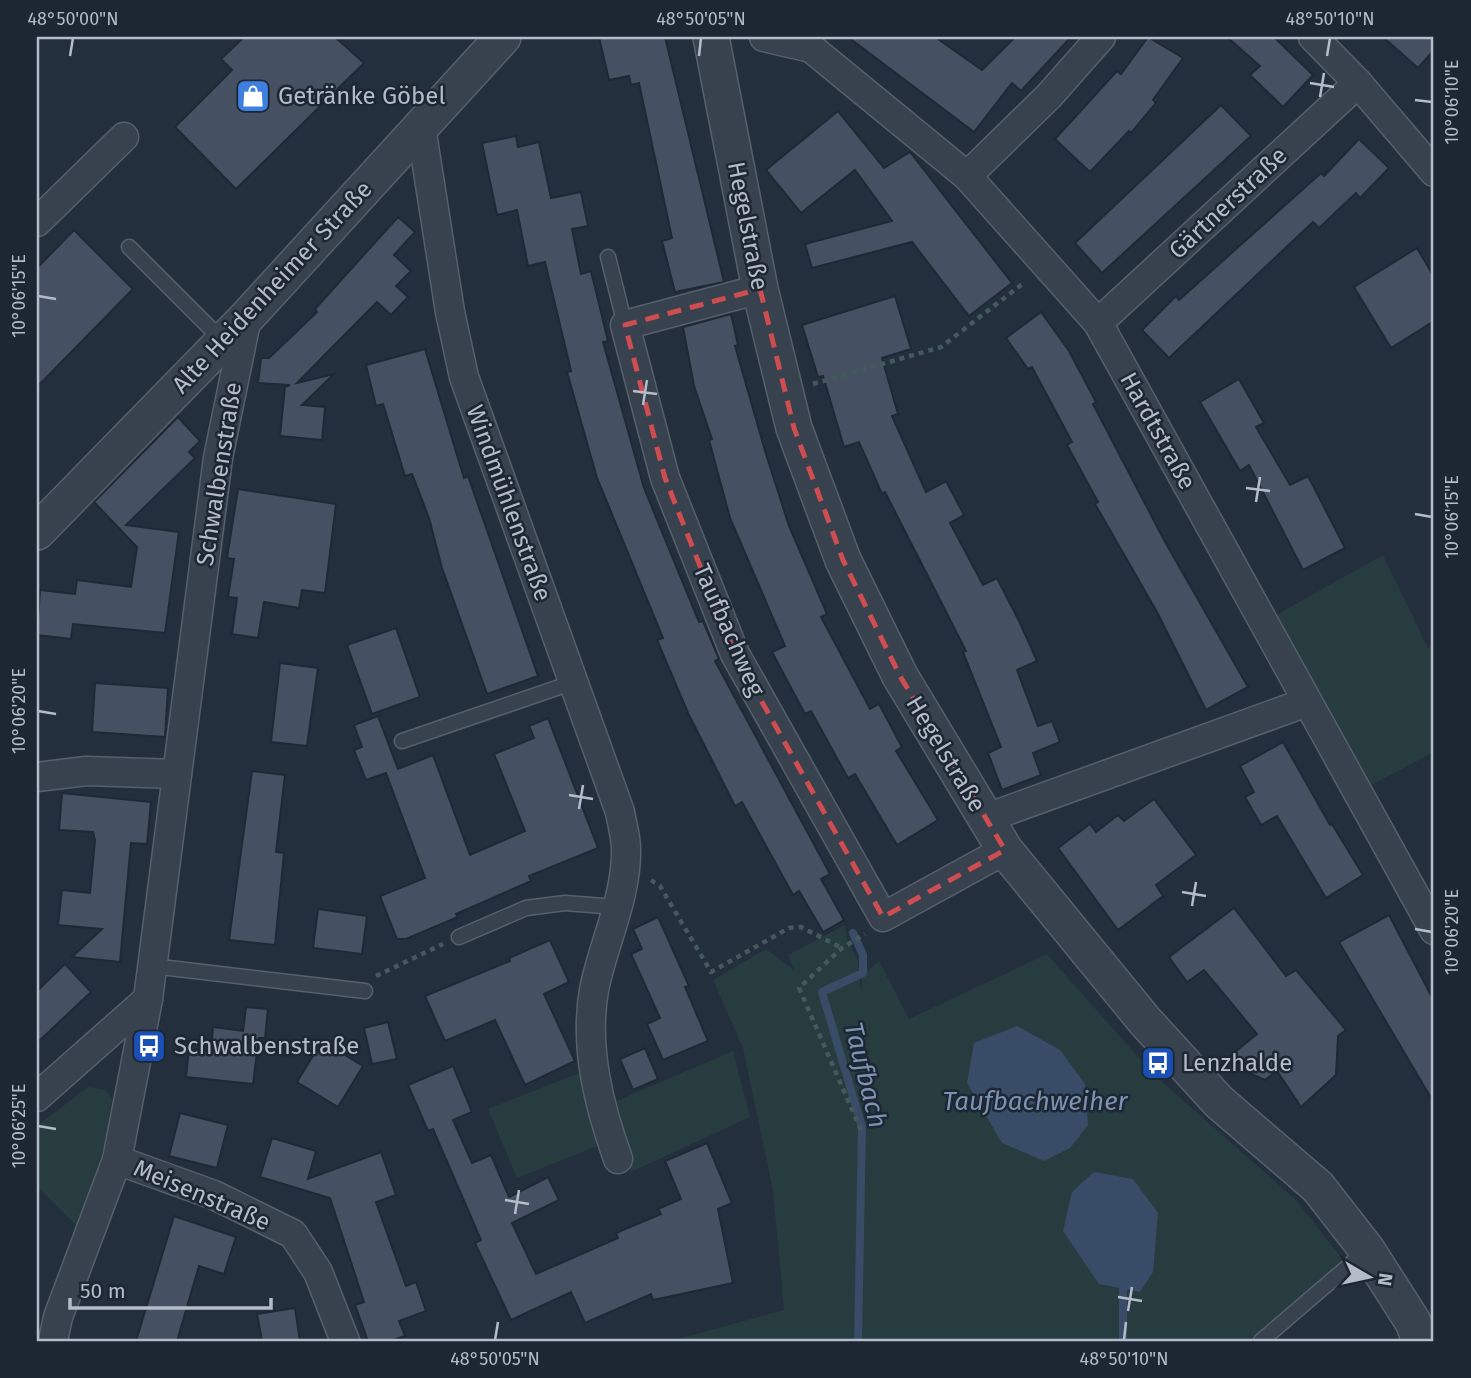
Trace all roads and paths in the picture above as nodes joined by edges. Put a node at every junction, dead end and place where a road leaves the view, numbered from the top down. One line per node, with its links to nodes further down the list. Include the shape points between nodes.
1 (503, 37): 8 (street, Alte Heidenheimer Straße)
2 (711, 37): 16 (street, Hegelstraße)
3 (764, 37): 6 (street, Hardtstraße)
4 (1101, 37): 11 (street, via 1049,96)
5 (1313, 37): 7 (street)
6 (815, 42): 11 (street, Hardtstraße)
7 (1358, 83): 10 (street); 17 (street, Gärtnerstraße)
8 (421, 127): 19 (street, Alte Heidenheimer Straße); 22 (street, Windmühlenstraße, via 464,377)
9 (124, 136): 12 (street)
10 (1434, 172)
11 (967, 176): 15 (street, Hardtstraße)
12 (37, 222)
13 (129, 247): 19 (lane)
14 (608, 257): 18 (lane)
15 (1048, 265): 17 (street, Hardtstraße); 20 (path, via 941,347)
16 (760, 289): 18 (street); 20 (street, Hegelstraße)
17 (1098, 323): 23 (street, Hardtstraße)
18 (625, 324): 28 (street, Taufbachweg, via 665,478 735,654 883,917)
19 (235, 329): 21 (street, Alte Heidenheimer Straße); 25 (street, Schwalbenstraße)
20 (785, 392): 27 (street, Hegelstraße, via 843,560 900,676)
21 (37, 532)
22 (574, 682): 24 (lane); 29 (street, Windmühlenstraße, via 620,812)
23 (1307, 702): 27 (street); 31 (street, Hardtstraße)
24 (402, 741)
25 (177, 774): 26 (street, via 86,771); 35 (street, Schwalbenstraße)
26 (37, 777)
27 (984, 819): 28 (street, Hegelstraße)
28 (1005, 850): 42 (street, Hegelstraße, via 1210,1092 1318,1187)
29 (625, 870): 30 (street, Windmühlenstraße); 34 (path, via 660,886 711,972 789,928 801,927)
30 (617, 907): 33 (lane, via 565,903 526,908); 40 (street, Windmühlenstraße, via 594,993 590,1036 597,1087)
31 (1434, 930)
32 (869, 932): 34 (path)
33 (459, 937): 36 (path, via 378,972)
34 (842, 948): 39 (path, via 799,988)
35 (152, 966): 36 (lane); 37 (street, Schwalbenstraße)
36 (365, 991)
37 (148, 999): 38 (street); 41 (street, Schwalbenstraße)
38 (37, 1097)
39 (861, 1130)
40 (618, 1158)
41 (117, 1160): 43 (street, Schwalbenstraße); 44 (street, Meisenstraße, via 214,1195 293,1234 318,1272)
42 (1367, 1250): 45 (lane); 46 (street, Hegelstraße, via 1413,1322)
43 (53, 1341)
44 (345, 1341)
45 (1261, 1341)
46 (1420, 1341)

